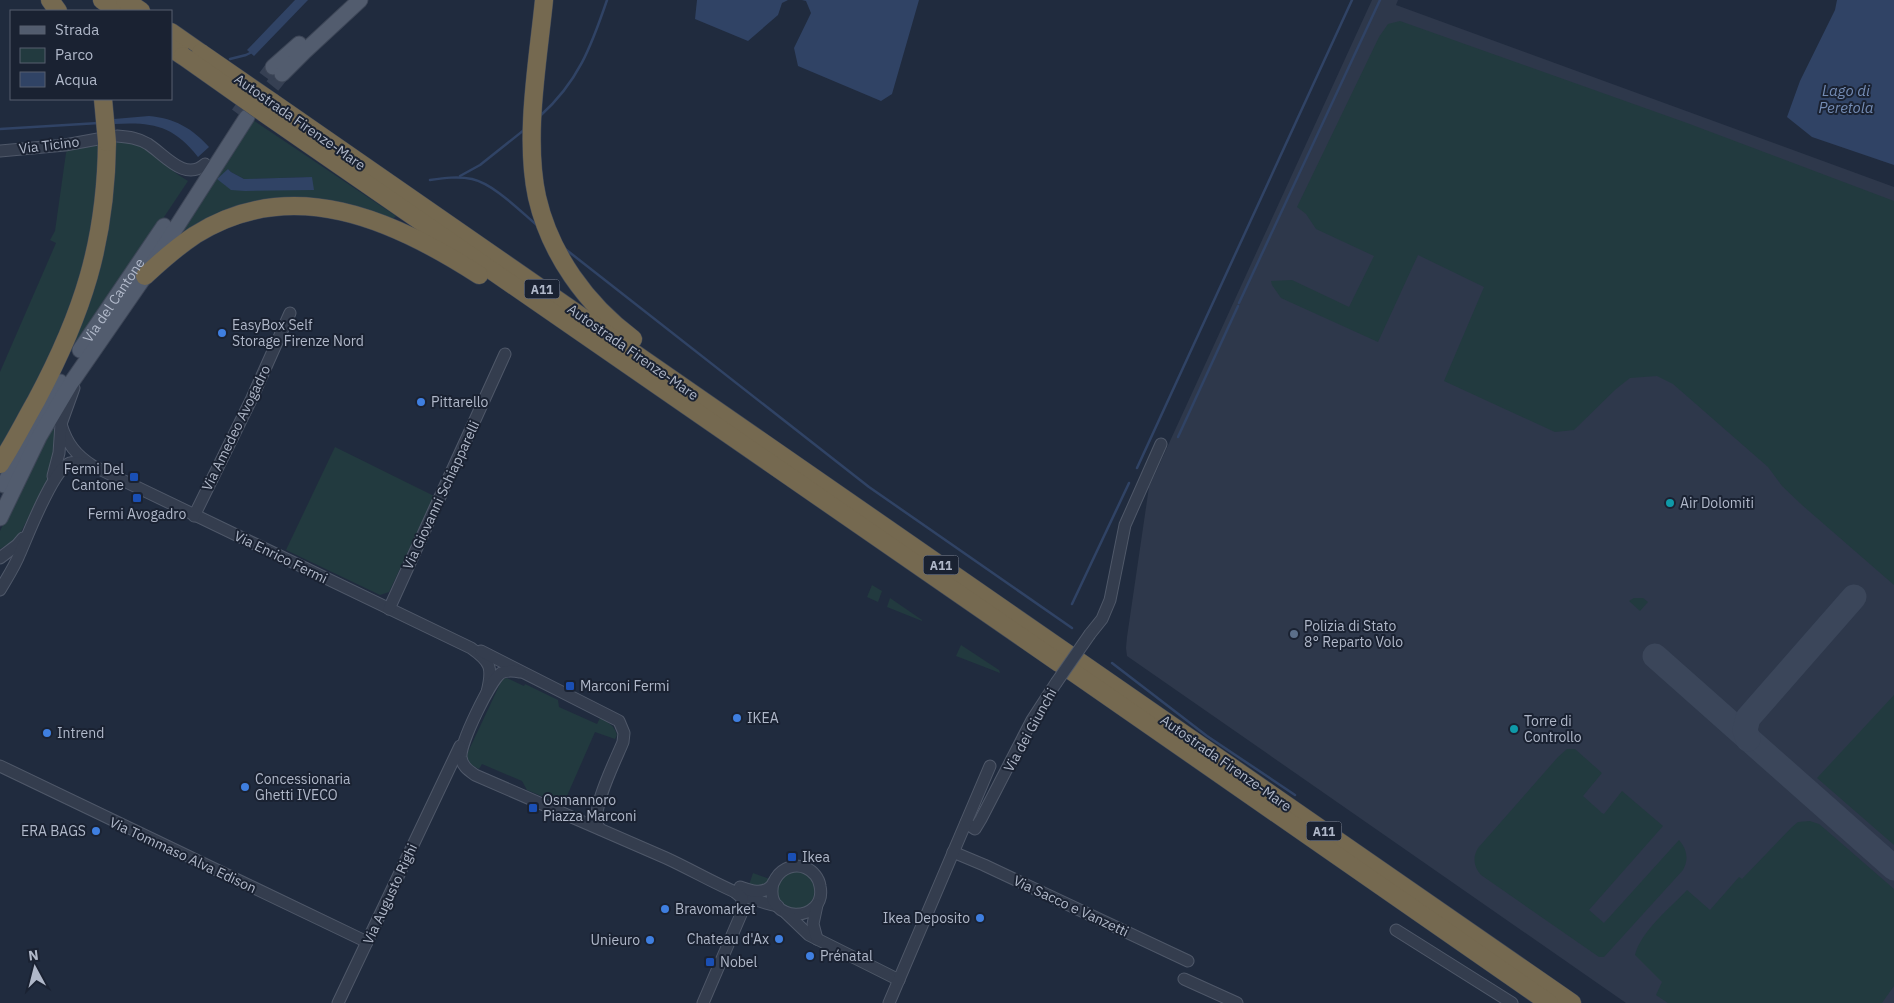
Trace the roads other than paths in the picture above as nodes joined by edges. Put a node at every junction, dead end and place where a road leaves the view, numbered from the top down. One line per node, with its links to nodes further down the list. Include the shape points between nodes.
1 (102, 0): 6 (highway)
2 (125, 0): 7 (highway)
3 (345, 0): 4 (main road, via 278,71 305,51)
4 (360, 0)
5 (544, 0): 25 (highway, via 533,113 533,164 537,197 545,224 561,258 576,283 612,322)
6 (117, 10)
7 (140, 10)
8 (172, 33): 11 (highway, Autostrada Firenze-Mare / A11, bridge, via 201,53)
9 (177, 52): 11 (highway, Autostrada Firenze-Mare / A11, bridge)
10 (103, 100): 12 (highway, bridge)
11 (255, 111): 14 (main road, Via del Cantone); 15 (main road, Via del Cantone); 18 (highway, Autostrada Firenze-Mare / A11); 25 (highway, Autostrada Firenze-Mare / A11)
12 (108, 139): 13 (street, Via Ticino); 14 (street, Via Ticino, via 137,139 184,170 194,171); 22 (highway, via 102,216 89,280 55,366)
13 (0, 151)
14 (206, 164): 27 (main road, Via del Cantone, via 60,382 31,429)
15 (145, 276): 18 (highway, via 196,235 227,220 281,206 325,208 382,222 421,240); 19 (main road, Via del Cantone)
16 (290, 313): 28 (street, Via Amedeo Avogadro)
17 (505, 354): 33 (street, Via Giovanni Schiapparelli)
18 (614, 355): 35 (highway, Autostrada Firenze-Mare / A11)
19 (84, 363): 20 (street, Via del Cantone); 29 (main road, Via del Cantone, via 39,437)
20 (61, 424): 23 (street, Via Enrico Fermi, via 69,445); 26 (street, Via del Cantone, via 59,453)
21 (1161, 444): 45 (street, Via dei Giunchi, bridge, via 1125,525 1110,600 1102,619 1032,720 981,820 975,829)
22 (4, 458): 24 (highway)
23 (93, 466): 26 (street, Via del Cantone, via 70,463); 28 (street, Via Enrico Fermi)
24 (0, 473)
25 (812, 475): 35 (highway, Autostrada Firenze-Mare / A11)
26 (49, 490): 30 (street, Via del Cantone)
27 (0, 494)
28 (194, 516): 33 (street, Via Enrico Fermi)
29 (0, 518)
30 (28, 532): 31 (street, Via del Cantone); 32 (street, Via del Cantone)
31 (0, 558)
32 (0, 590)
33 (389, 608): 34 (street, Via Enrico Fermi)
34 (471, 648): 36 (street); 37 (street, Via Enrico Fermi, via 488,664)
35 (1069, 662): 66 (highway, Autostrada Firenze-Mare / A11); 67 (highway, Autostrada Firenze-Mare / A11)
36 (520, 672): 37 (street, via 501,674); 43 (street, via 612,716 621,724 623,742)
37 (487, 692): 38 (street)
38 (464, 741): 41 (street, via 462,762); 42 (street, Via Augusto Righi)
39 (0, 766): 57 (street, Via Tommaso Alva Edison)
40 (990, 766): 45 (street)
41 (475, 775): 42 (street, via 454,773); 44 (street)
42 (442, 785): 57 (street, Via Augusto Righi)
43 (598, 803): 44 (street, via 587,815); 46 (street, via 596,821)
44 (569, 816): 46 (street)
45 (966, 823): 47 (street)
46 (600, 830): 48 (street)
47 (953, 852): 58 (street, Via Sacco e Vanzetti); 60 (street)
48 (668, 859): 49 (street, via 753,891 766,890); 50 (street)
49 (773, 883): 51 (street, via 785,869 802,867 817,878); 53 (street, via 772,894)
50 (735, 892): 52 (street); 54 (street, via 742,898)
51 (819, 898): 53 (street, via 806,913 798,915); 56 (street, via 813,924)
52 (766, 904): 53 (street); 54 (street)
53 (782, 909): 56 (street, via 802,930)
54 (742, 912): 62 (street)
55 (1396, 930): 65 (street)
56 (817, 939): 60 (street)
57 (367, 942): 61 (street, Via Augusto Righi)
58 (1188, 961)
59 (1184, 979): 64 (street)
60 (899, 980): 63 (street)
61 (338, 1003)
62 (703, 1003)
63 (889, 1003)
64 (1237, 1003)
65 (1512, 1003)
66 (1549, 1003)
67 (1572, 1003)

